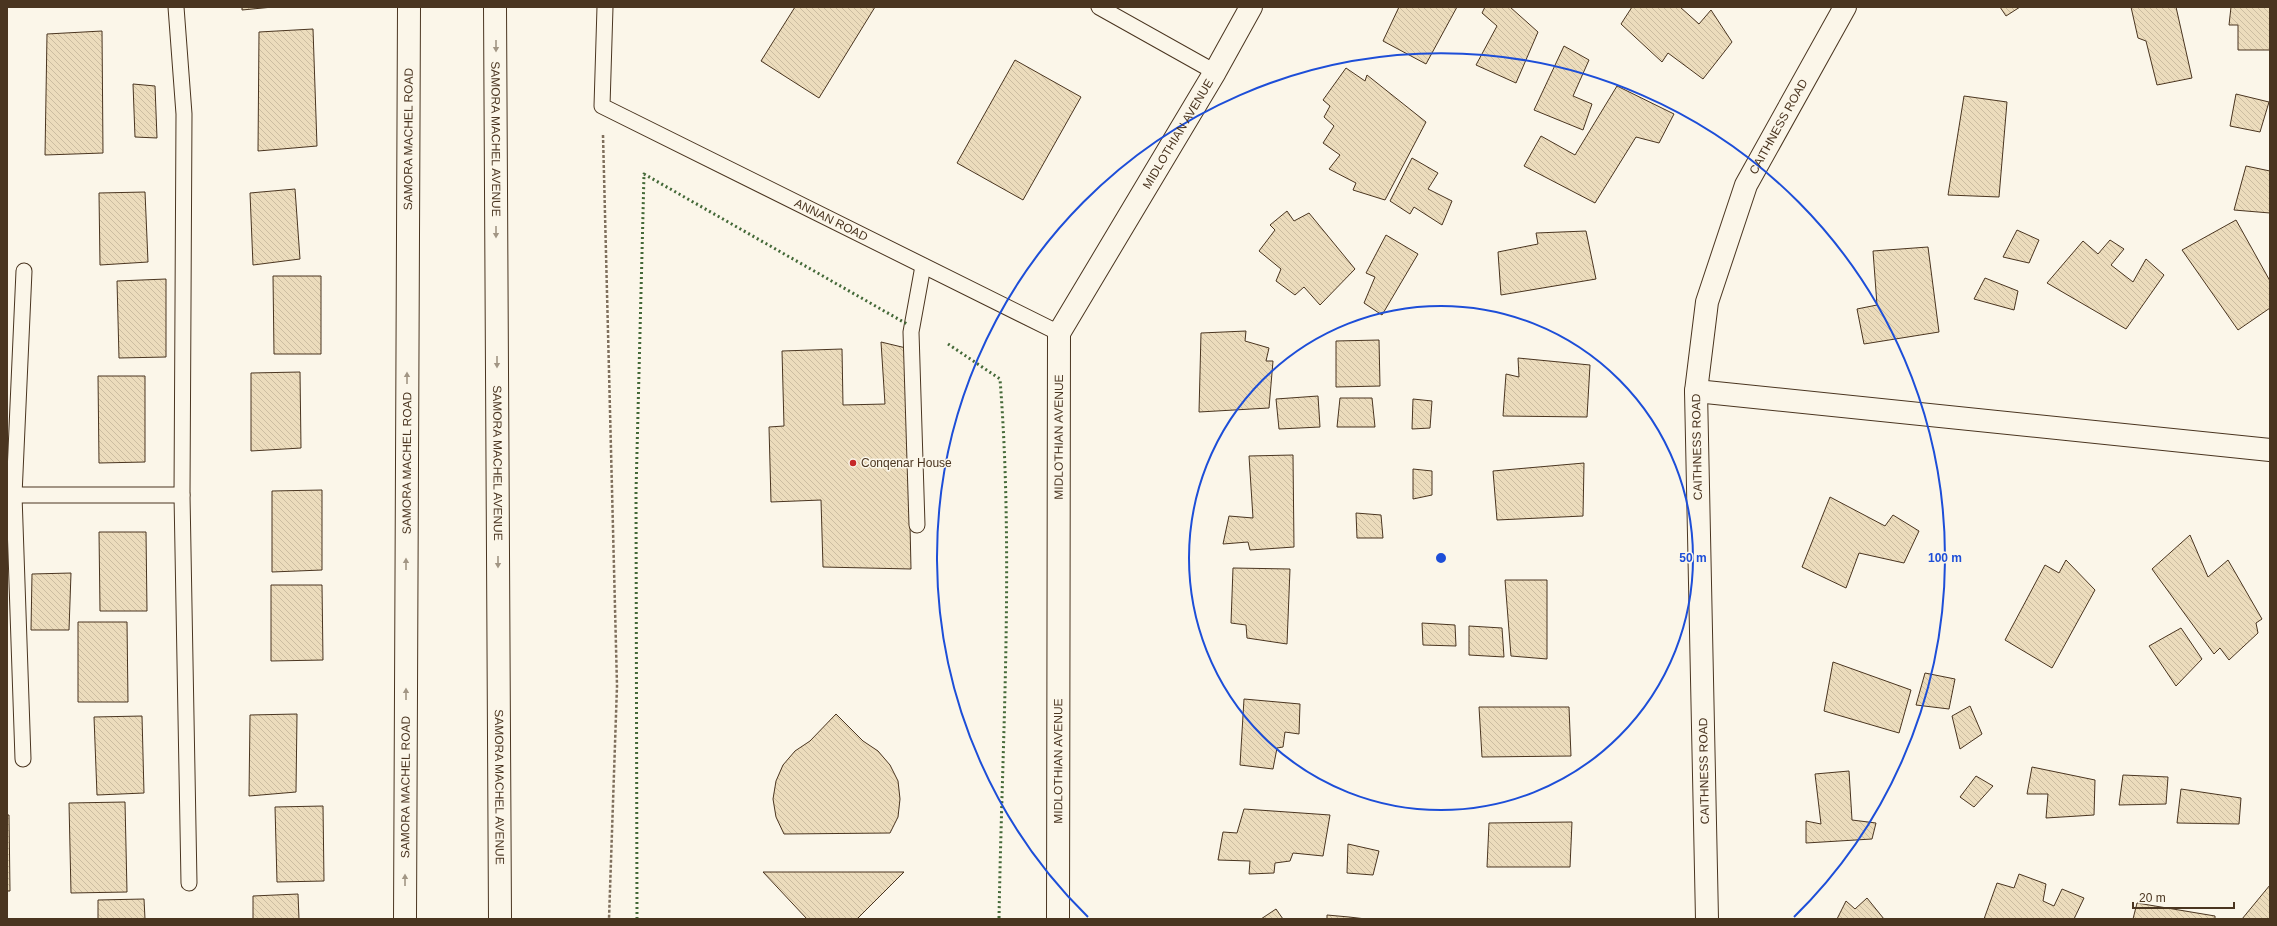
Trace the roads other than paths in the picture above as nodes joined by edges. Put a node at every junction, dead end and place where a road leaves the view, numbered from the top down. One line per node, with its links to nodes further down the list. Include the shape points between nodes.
1 (176, 7): 15 (lane, via 184,114)
2 (409, 7): 19 (main road, SAMORA MACHEL ROAD, one-way to 2)
3 (495, 7): 20 (main road, SAMORA MACHEL AVENUE, one-way to 20)
4 (605, 7): 9 (lane, ANNAN ROAD, via 602,106)
5 (1098, 7): 8 (lane)
6 (1251, 7): 8 (main road, MIDLOTHIAN AVENUE)
7 (1845, 7): 12 (main road, CAITHNESS ROAD, via 1746,185 1707,302)
8 (1215, 72): 11 (main road, MIDLOTHIAN AVENUE)
9 (923, 266): 11 (lane, ANNAN ROAD); 16 (lane, via 911,332)
10 (24, 271): 14 (lane)
11 (1059, 333): 21 (main road, MIDLOTHIAN AVENUE)
12 (1696, 391): 13 (main road); 22 (main road, CAITHNESS ROAD)
13 (2270, 450)
14 (10, 495): 15 (lane); 17 (lane)
15 (182, 495): 18 (lane)
16 (917, 525)
17 (23, 759)
18 (189, 883)
19 (405, 919)
20 (500, 919)
21 (1058, 919)
22 (1708, 919)

